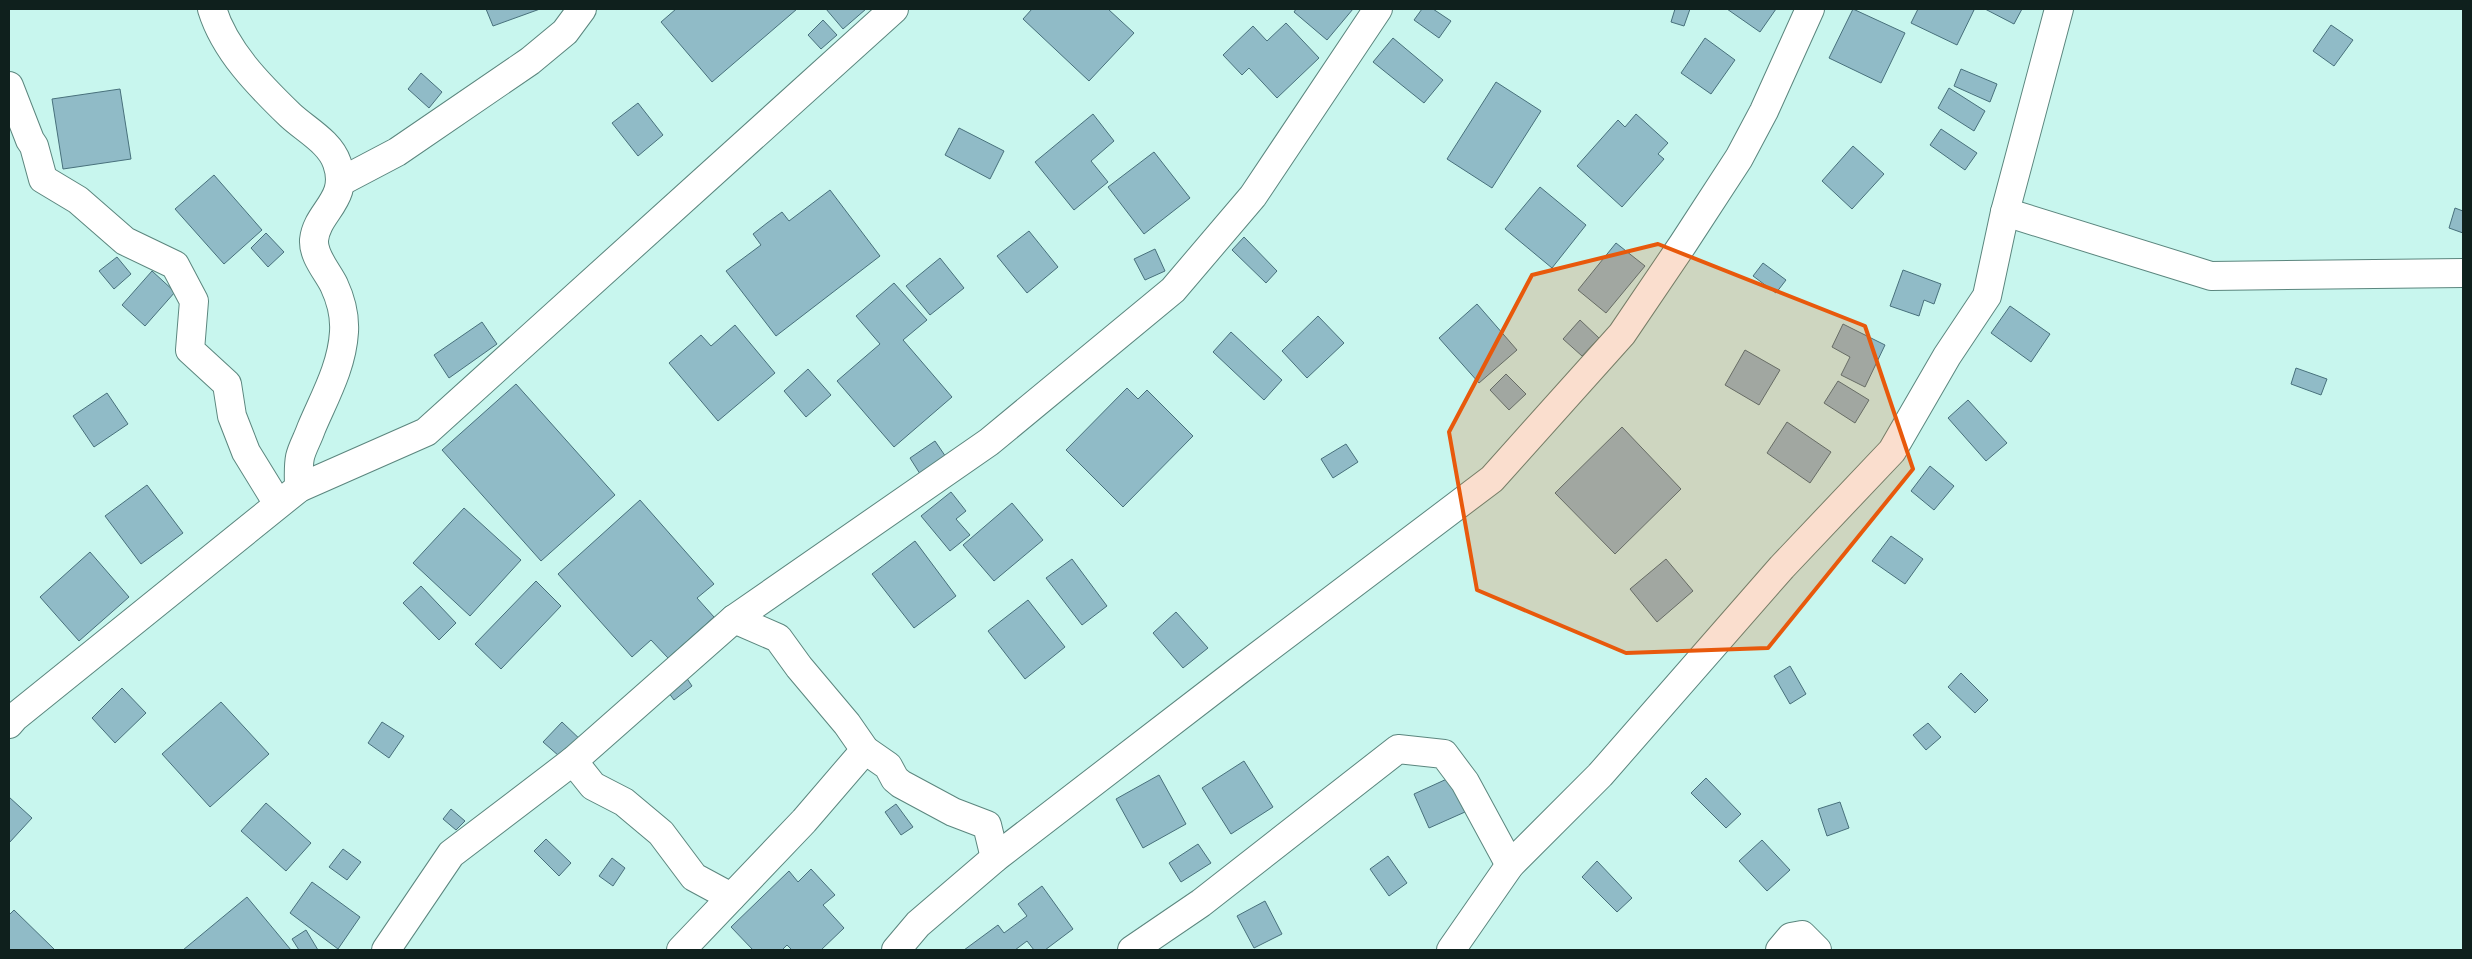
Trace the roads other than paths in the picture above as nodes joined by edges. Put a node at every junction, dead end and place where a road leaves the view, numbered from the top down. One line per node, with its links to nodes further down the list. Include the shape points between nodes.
1 (212, 9): 8 (street, via 232,49 253,77 290,115 327,146 337,163)
2 (582, 9): 8 (street, via 565,32 530,61 397,152)
3 (894, 9): 11 (street, via 426,432)
4 (1378, 9): 13 (street, via 1253,196 1173,290 989,442)
5 (1810, 9): 17 (street, via 1739,158 1678,252 1622,334 1492,479)
6 (2059, 9): 9 (street)
7 (9, 86): 12 (street, via 34,146 43,179 78,200 125,241 175,265 194,301 190,350 227,384 232,416 246,452)
8 (340, 182): 11 (street, via 336,201 320,223 314,240 317,256 344,310 344,333 331,383 300,456)
9 (2005, 212): 10 (street, via 2212,276); 18 (street, via 1987,296 1947,356 1892,450 1782,566 1600,775)
10 (2463, 273)
11 (299, 488): 12 (street)
12 (278, 504): 14 (street)
13 (734, 619): 15 (street, via 778,638); 16 (street)
14 (9, 724)
15 (865, 750): 17 (street, via 888,766 901,784 953,812 987,825); 19 (street, via 804,821)
16 (573, 761): 19 (street, via 593,786 624,802 661,833 694,877); 20 (street, via 451,854)
17 (995, 858): 22 (street, via 918,924)
18 (1510, 865): 23 (street, via 1465,782 1444,754 1398,750 1201,903); 24 (street)
19 (730, 897): 21 (street)
20 (386, 950)
21 (681, 950)
22 (896, 950)
23 (1132, 950)
24 (1451, 950)
25 (1780, 950): 26 (street, via 1791,937 1802,935)
26 (1817, 950)

